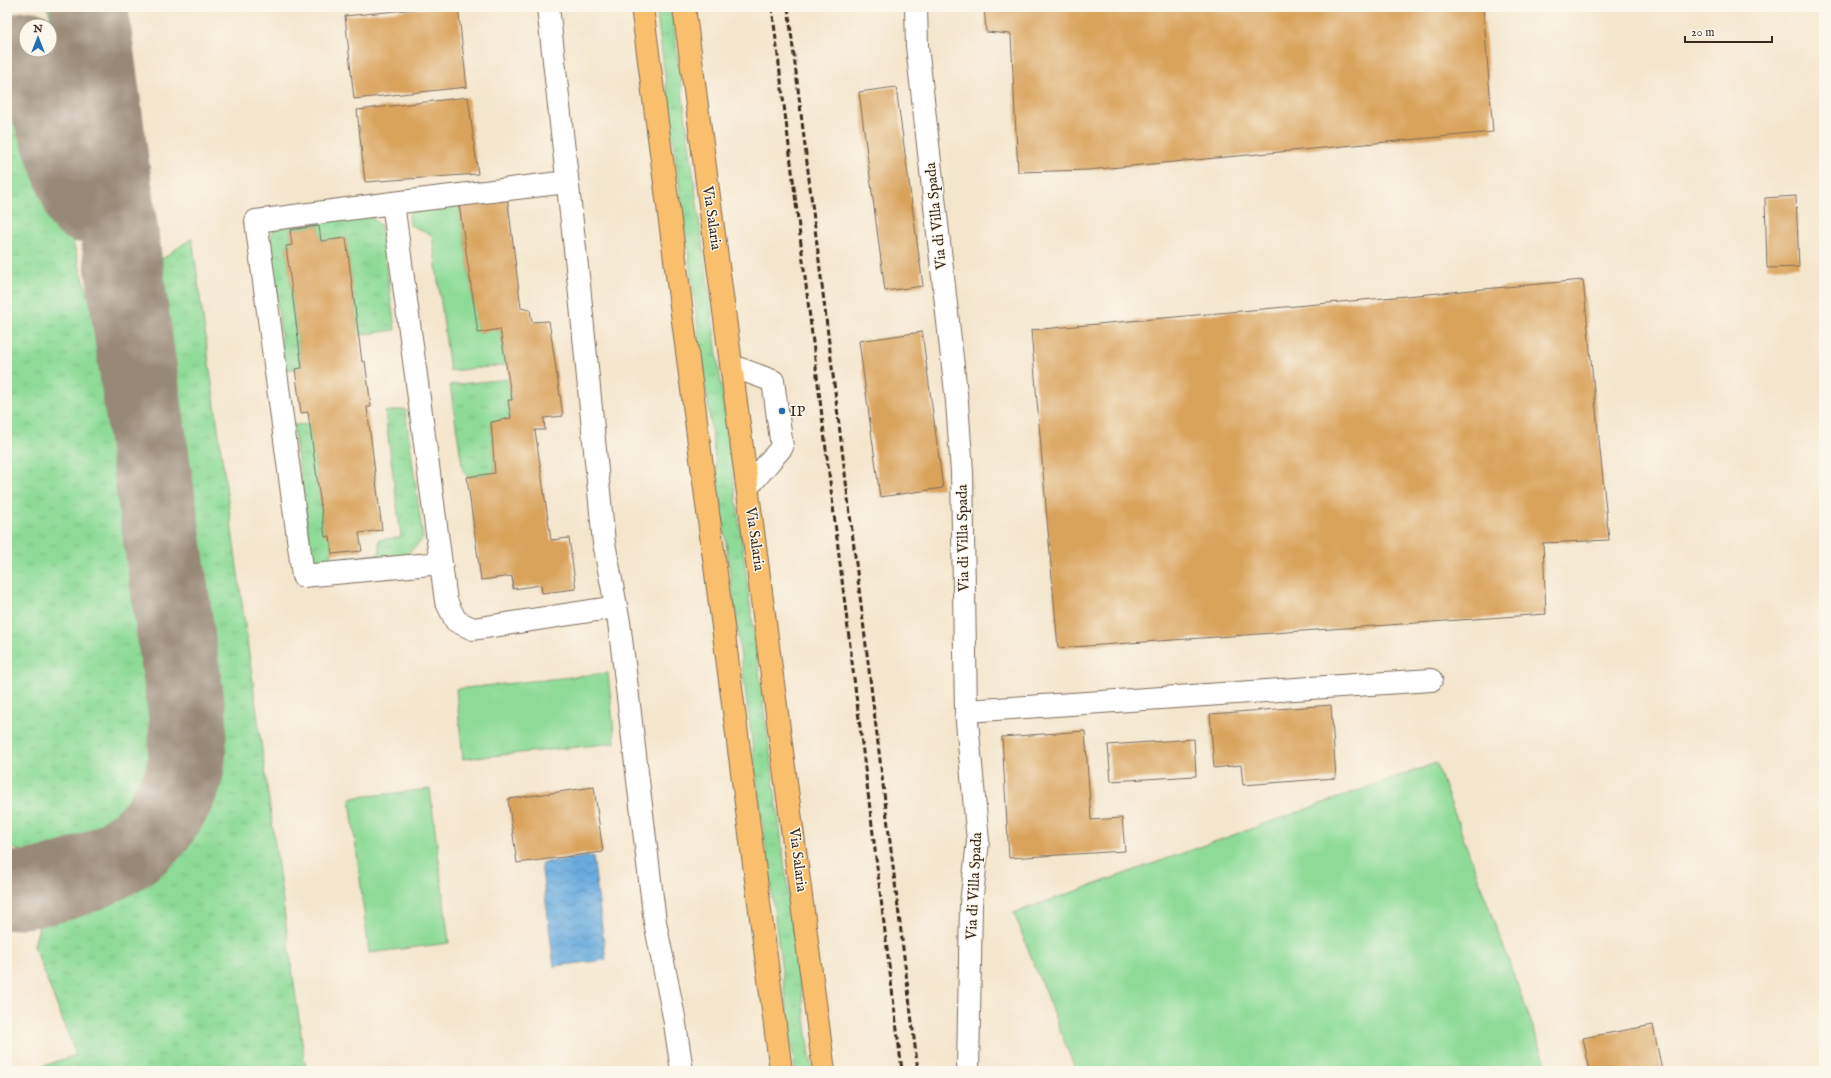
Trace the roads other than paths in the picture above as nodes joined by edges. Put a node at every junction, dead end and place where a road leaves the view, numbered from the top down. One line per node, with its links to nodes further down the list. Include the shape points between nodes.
1 (548, 7): 5 (street)
2 (642, 7): 14 (main road)
3 (684, 7): 7 (main road, Via Salaria)
4 (916, 7): 12 (street, Via di Villa Spada, via 962,472)
5 (567, 182): 6 (street); 10 (street, via 604,543)
6 (392, 203): 9 (street); 9 (street, via 256,221 303,576)
7 (732, 366): 8 (main road, Via Salaria); 8 (street, via 773,381 782,447)
8 (748, 486): 15 (main road, Via Salaria)
9 (441, 563): 10 (street, via 449,608 456,621 473,629)
10 (616, 607): 13 (street, via 655,922)
11 (1431, 680): 12 (street)
12 (966, 710): 16 (street, Via di Villa Spada, via 978,841 971,904)
13 (682, 1071)
14 (781, 1071)
15 (824, 1071)
16 (968, 1071)

